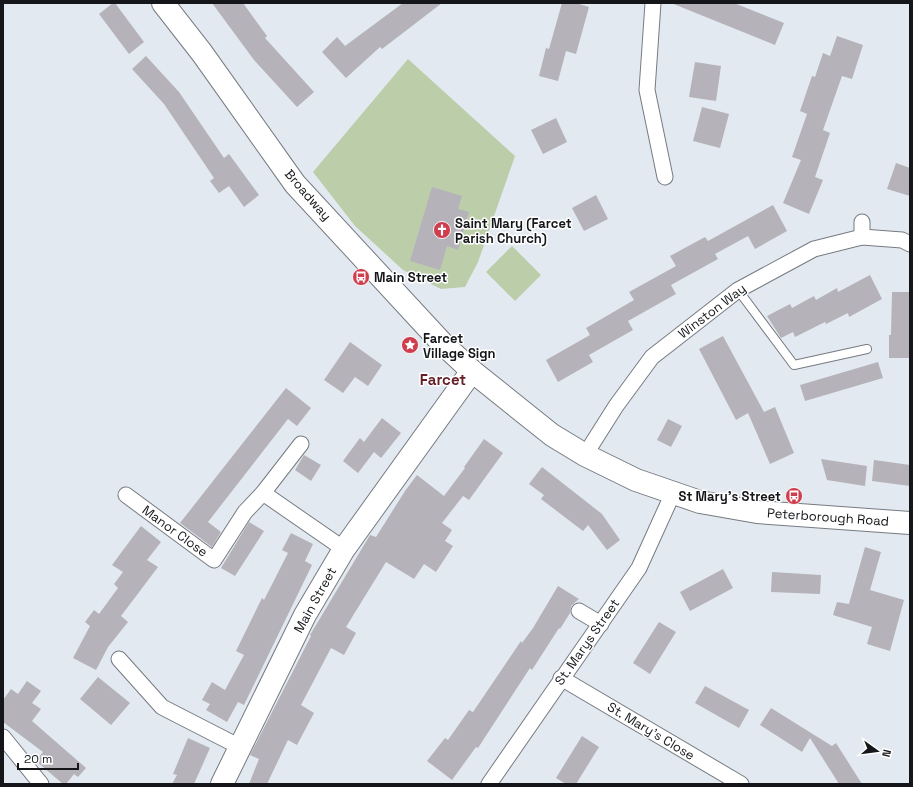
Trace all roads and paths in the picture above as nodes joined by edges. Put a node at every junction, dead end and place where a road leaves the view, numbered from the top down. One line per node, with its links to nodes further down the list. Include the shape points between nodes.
1 (163, 3): 7 (main road, Broadway, via 202,53 295,184 442,343)
2 (653, 3): 3 (street, via 647,90)
3 (665, 177)
4 (910, 244): 5 (street, Winston Way, via 862,230 814,249)
5 (738, 290): 6 (lane, via 794,365); 9 (street, Winston Way, via 652,357 616,406)
6 (867, 349)
7 (472, 371): 9 (main road, Peterborough Road, via 552,435); 14 (main road, Main Street)
8 (301, 444): 10 (street, Manor Close)
9 (585, 455): 11 (main road, Peterborough Road, via 636,480)
10 (263, 493): 12 (street, Manor Close, via 245,512 214,560); 14 (street)
11 (673, 493): 13 (main road, Peterborough Road, via 700,502 757,512); 16 (street, St. Marys Street, via 639,568)
12 (126, 495)
13 (910, 523)
14 (344, 549): 20 (main road, Main Street, via 305,615)
15 (579, 611): 16 (street)
16 (601, 624): 18 (street, St. Marys Street)
17 (119, 659): 20 (street, via 162,707)
18 (561, 678): 23 (street, St. Marys Street); 24 (street, St. Mary's Close)
19 (3, 737): 21 (street)
20 (240, 747): 22 (main road, Main Street)
21 (42, 784)
22 (222, 784)
23 (489, 784)
24 (741, 784)

